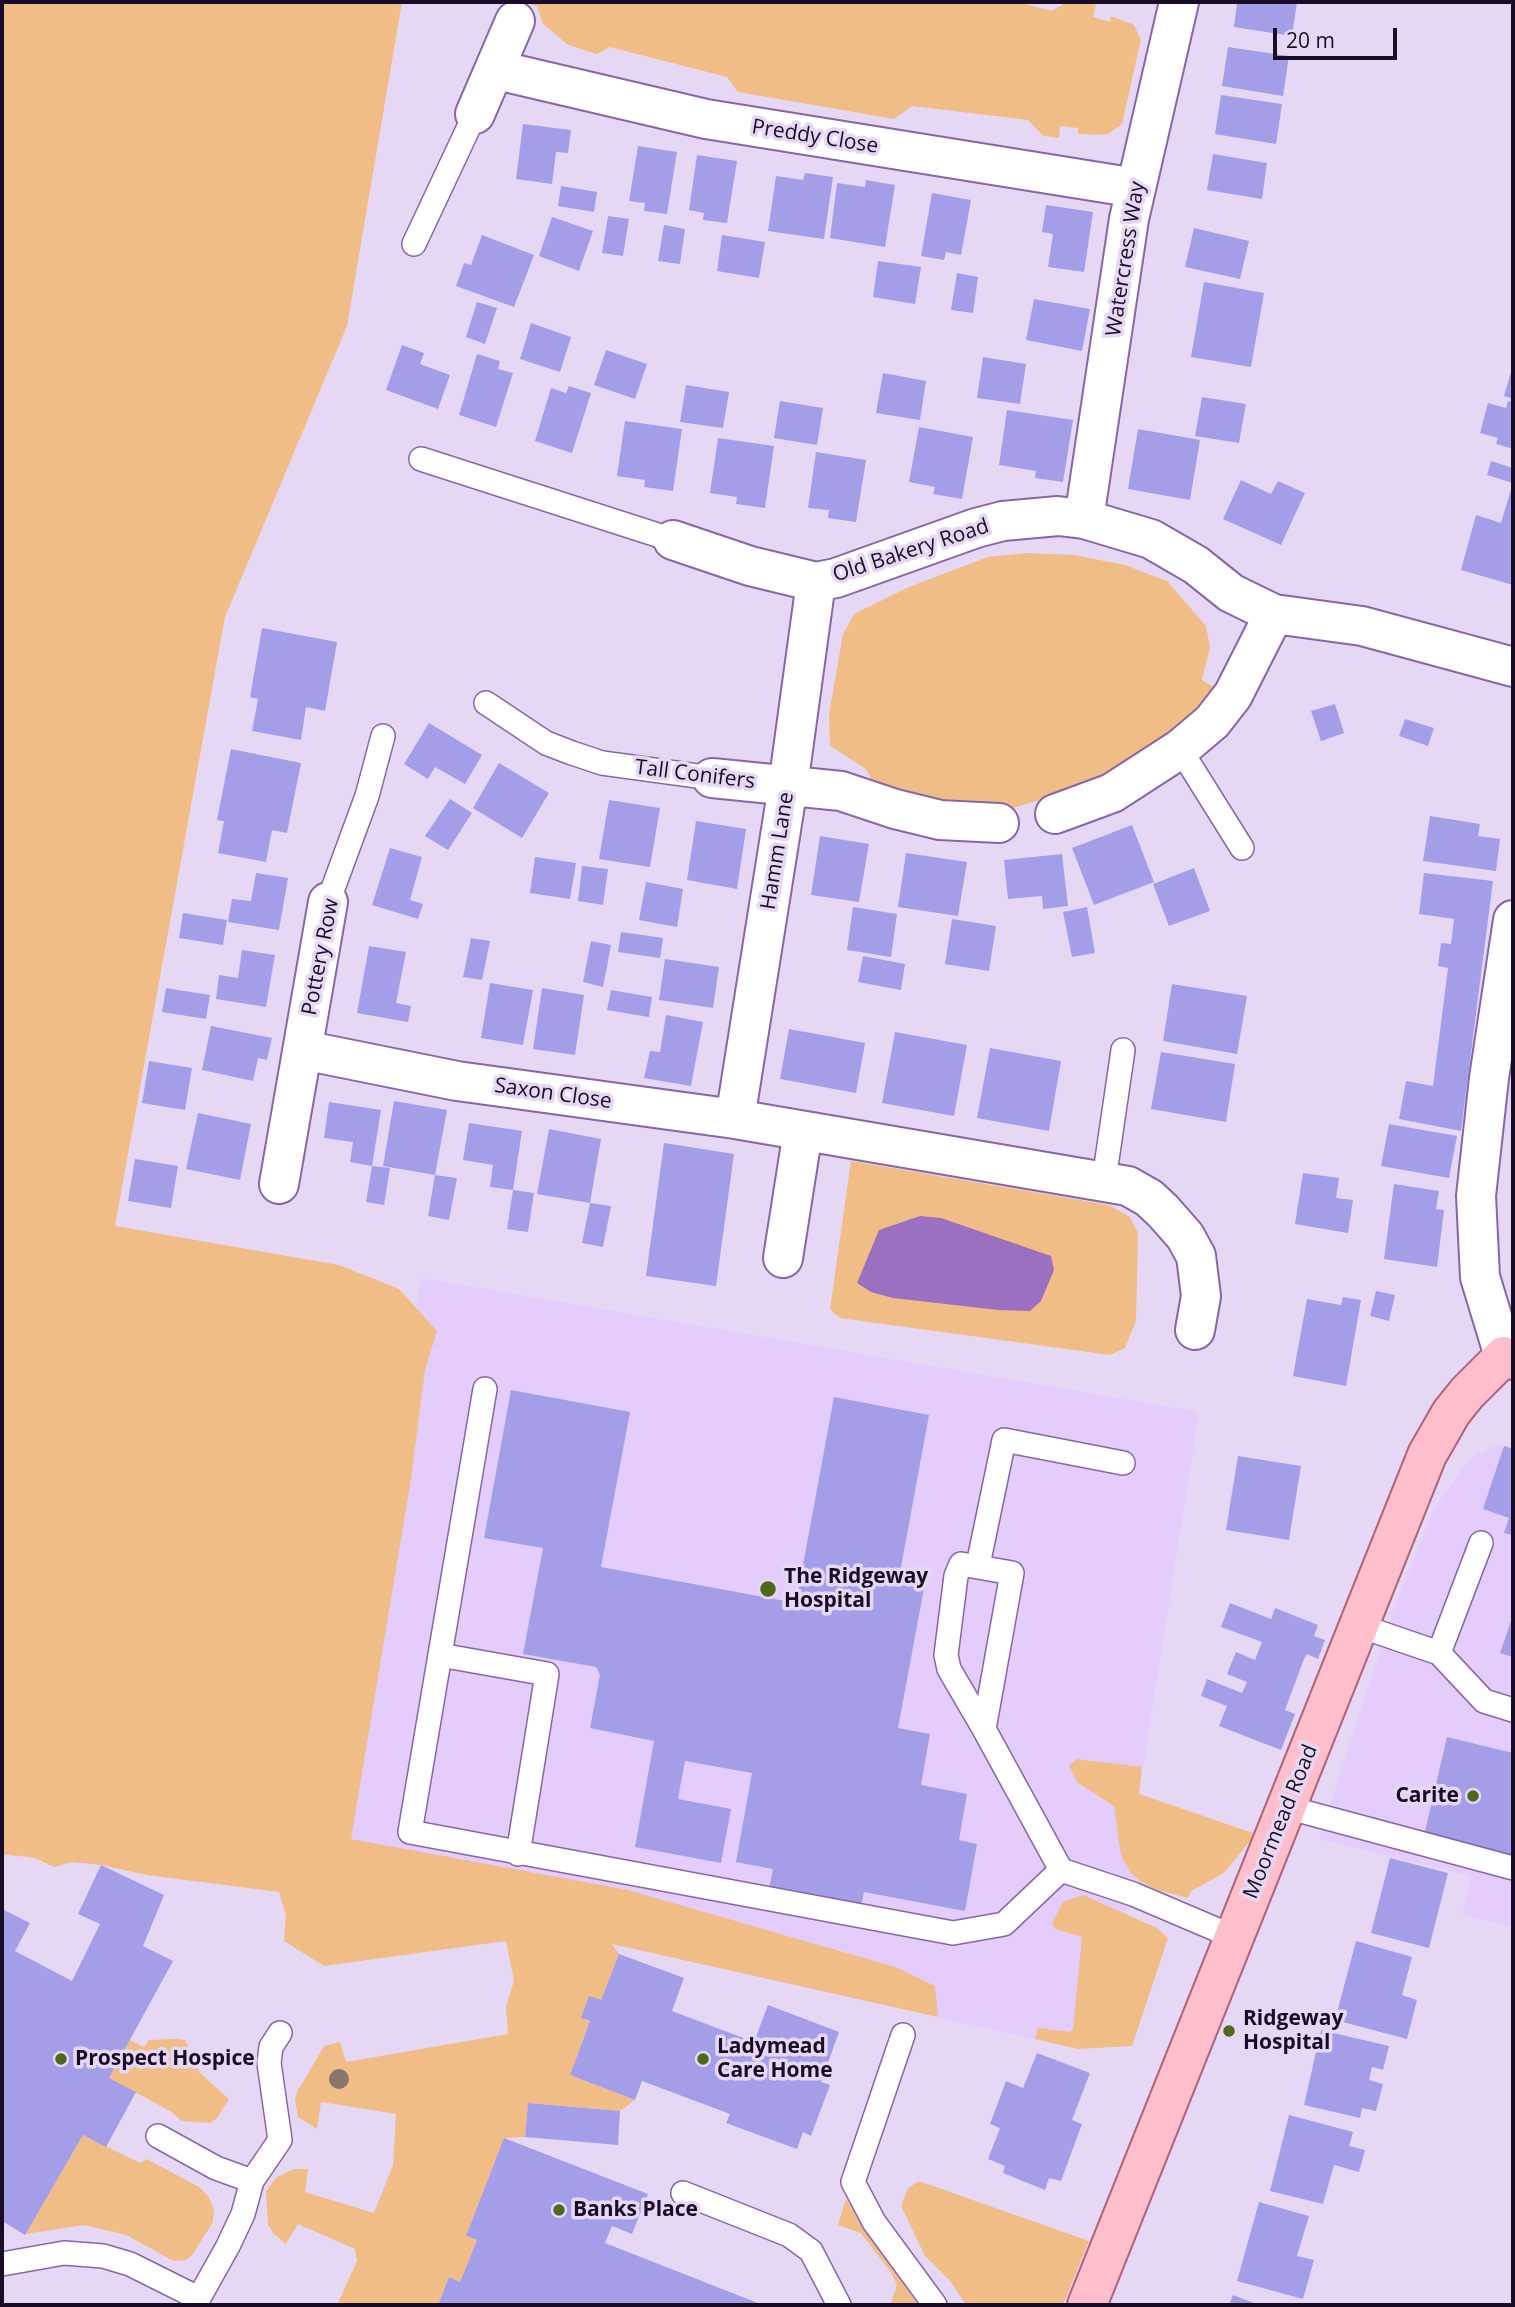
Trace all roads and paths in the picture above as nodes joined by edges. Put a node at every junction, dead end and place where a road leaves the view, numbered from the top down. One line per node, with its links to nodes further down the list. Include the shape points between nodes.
1 (1172, 3): 5 (street, Watercress Way)
2 (515, 21): 3 (street)
3 (497, 70): 4 (street); 5 (street, Preddy Close, via 706,119)
4 (475, 114): 6 (lane)
5 (1136, 188): 8 (street, Watercress Way)
6 (414, 244)
7 (421, 459): 9 (lane, Old Bakery Road)
8 (1084, 519): 10 (street, Old Bakery Road, via 1058,516 1003,521); 11 (street, Old Bakery Road, via 1151,539 1196,565 1230,593)
9 (673, 540): 10 (street, Old Bakery Road)
10 (816, 582): 17 (street, Hamm Lane)
11 (1274, 614): 12 (street, Old Bakery Road, via 1362,626); 15 (street, via 1233,695 1212,723)
12 (1513, 667)
13 (486, 703): 16 (lane, Tall Conifers, via 546,743 582,757)
14 (383, 736): 21 (lane, Pottery Row, via 367,796)
15 (1180, 749): 18 (street, via 1112,793); 20 (lane)
16 (712, 778): 17 (street, Tall Conifers)
17 (788, 786): 19 (street, Tall Conifers, via 841,791 940,820); 25 (street, Hamm Lane)
18 (1055, 814)
19 (999, 823)
20 (1242, 848)
21 (328, 902): 23 (street, Pottery Row)
22 (1513, 920): 31 (street, via 1476,1196 1480,1277)
23 (303, 1050): 25 (street, Saxon Close, via 457,1081); 28 (street, Pottery Row)
24 (1123, 1050): 27 (lane)
25 (735, 1119): 26 (street, Saxon Close)
26 (803, 1131): 27 (street, Saxon Close); 29 (street)
27 (1104, 1180): 30 (street, Saxon Close, via 1149,1198 1185,1236 1196,1256 1199,1277)
28 (279, 1184)
29 (783, 1258)
30 (1195, 1329)
31 (1509, 1358): 36 (main road, Moormead Road, via 1451,1413 1427,1455)
32 (485, 1389): 38 (lane)
33 (1123, 1463): 35 (lane, via 1004,1440)
34 (1481, 1543): 37 (lane)
35 (978, 1565): 40 (lane, via 1012,1573); 40 (lane, via 961,1564 956,1576 946,1655 949,1669)
36 (1360, 1626): 37 (lane); 41 (main road, Moormead Road)
37 (1439, 1653): 39 (lane, via 1484,1701)
38 (440, 1655): 42 (lane, via 410,1832); 42 (lane, via 547,1674)
39 (1513, 1710)
40 (984, 1729): 44 (lane)
41 (1286, 1807): 43 (lane); 45 (main road, Moormead Road)
42 (518, 1854): 44 (lane, via 953,1933 1004,1924)
43 (1513, 1868)
44 (1060, 1870): 45 (lane, via 1133,1894)
45 (1234, 1937): 55 (main road, Moormead Road)
46 (280, 2033): 49 (lane, via 271,2047 269,2063 280,2140)
47 (903, 2035): 54 (lane, via 853,2182 874,2222)
48 (158, 2136): 49 (lane, via 216,2168)
49 (252, 2181): 52 (lane, via 229,2246)
50 (683, 2193): 53 (lane, via 789,2235 811,2251)
51 (2, 2264): 52 (lane, via 64,2253 103,2256 130,2264)
52 (196, 2302)
53 (839, 2305)
54 (934, 2305)
55 (1087, 2305)

